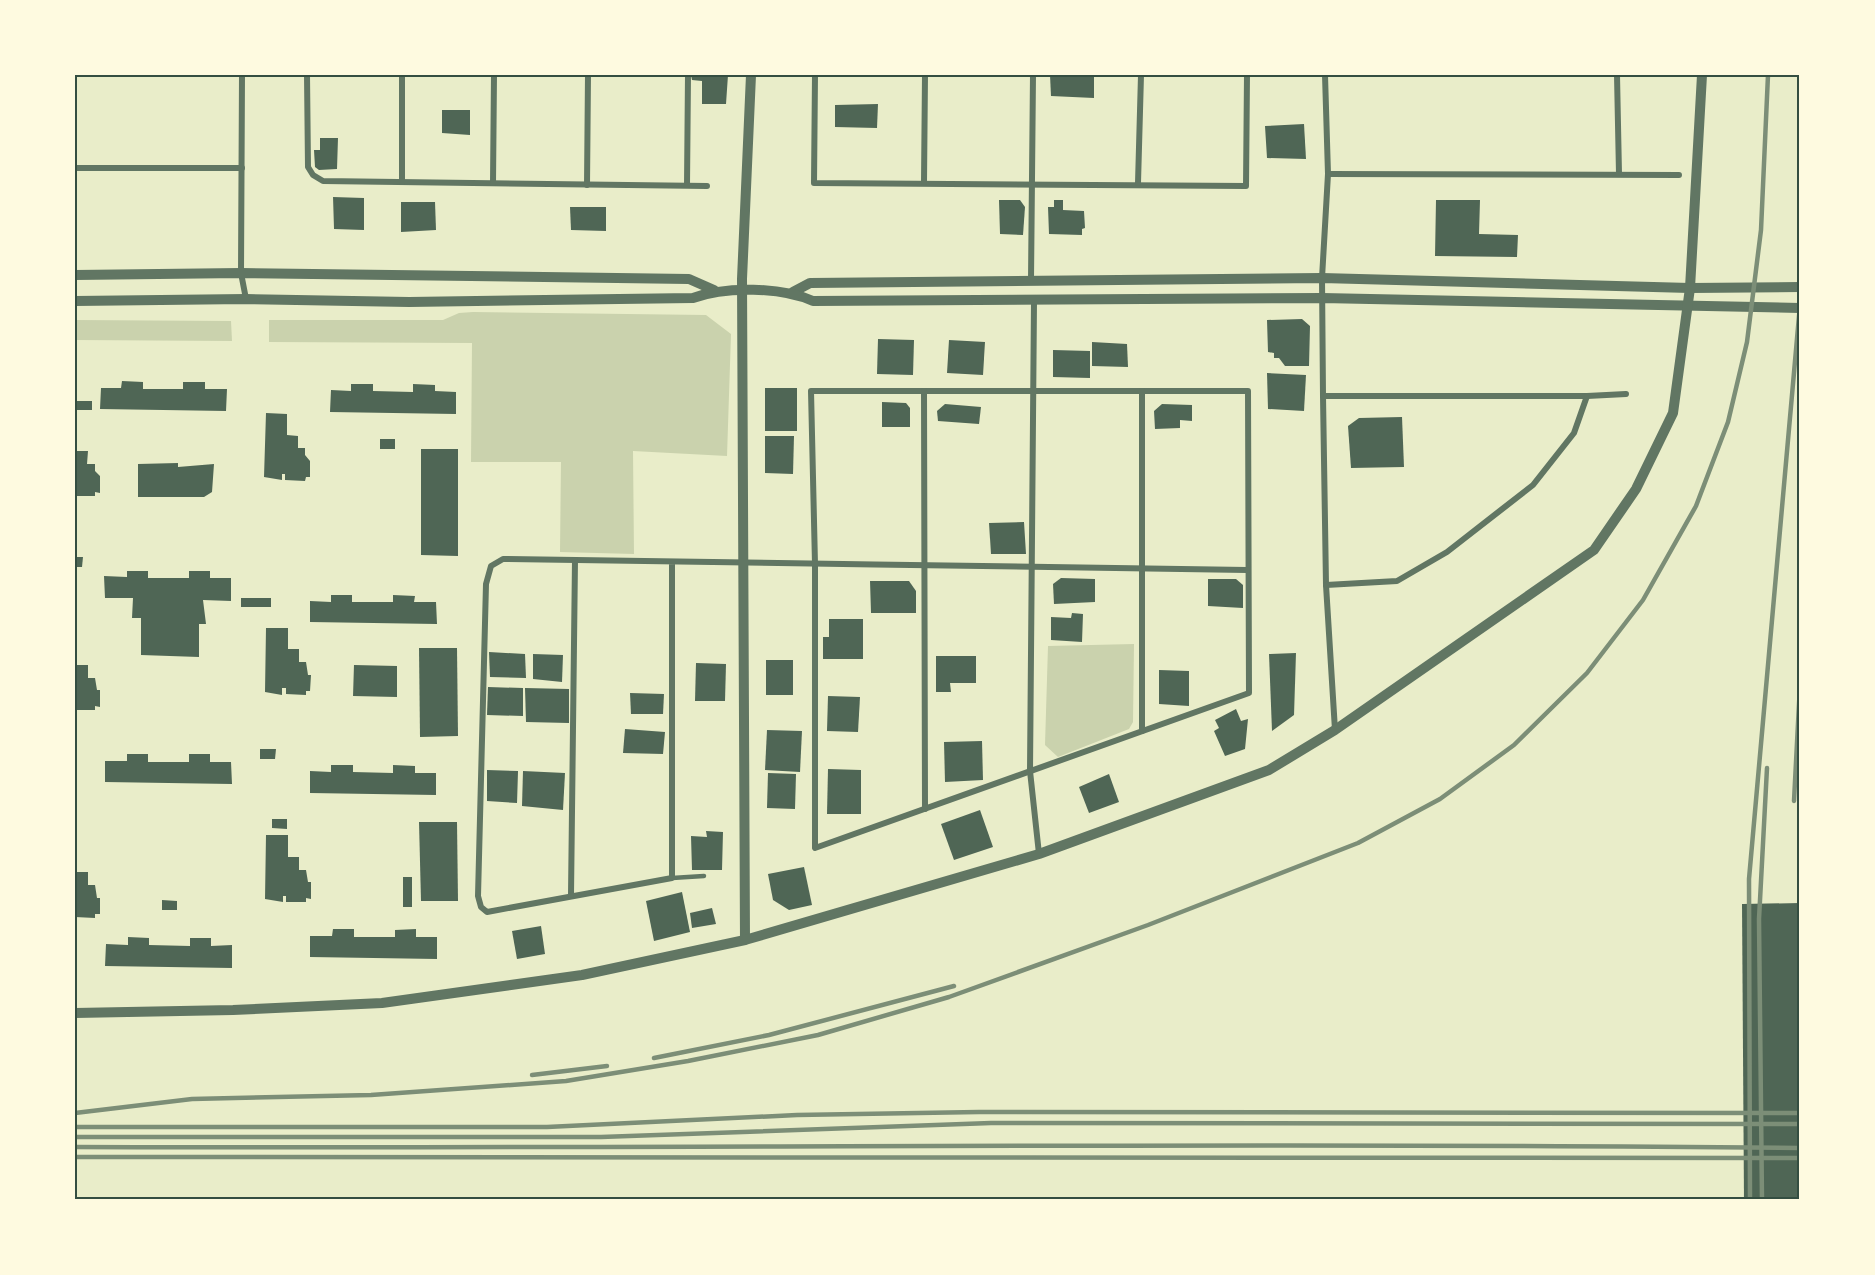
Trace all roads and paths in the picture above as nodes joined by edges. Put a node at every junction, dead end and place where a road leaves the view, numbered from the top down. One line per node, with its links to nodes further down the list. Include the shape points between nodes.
1 (242, 75): 17 (street)
2 (307, 75): 21 (street, via 306,155 313,175 323,181)
3 (402, 75): 21 (street)
4 (494, 75): 23 (street)
5 (588, 75): 25 (street)
6 (688, 75): 26 (street)
7 (751, 75): 36 (street)
8 (815, 75): 22 (street, via 813,183)
9 (925, 75): 22 (street)
10 (1033, 75): 28 (street)
11 (1142, 75): 24 (street)
12 (1247, 75): 24 (street, via 1246,186)
13 (1325, 75): 18 (street)
14 (1617, 75): 19 (street)
15 (1702, 75): 34 (street)
16 (75, 168): 17 (street)
17 (242, 168): 29 (street)
18 (1328, 174): 19 (street); 31 (street)
19 (1619, 174): 20 (street)
20 (1679, 175)
21 (402, 182): 23 (street)
22 (924, 182): 28 (street)
23 (493, 183): 25 (street)
24 (1138, 183): 28 (street)
25 (587, 184): 26 (street)
26 (687, 185): 27 (street)
27 (707, 186)
28 (1031, 186): 32 (street)
29 (241, 273): 30 (street); 35 (street, via 689,279); 39 (street)
30 (75, 275)
31 (1322, 278): 32 (street); 34 (street); 38 (street)
32 (1031, 280): 37 (street, via 810,283)
33 (1800, 287): 34 (street)
34 (1690, 288): 42 (street)
35 (714, 290): 36 (street); 39 (street, via 693,298 409,302)
36 (742, 291): 37 (street); 52 (street)
37 (793, 292): 41 (street, via 813,302)
38 (1322, 298): 41 (street); 42 (street); 48 (street)
39 (246, 299): 40 (street)
40 (75, 302)
41 (1034, 302): 45 (street)
42 (1688, 307): 43 (street); 59 (street, via 1673,413 1636,489 1594,550)
43 (1800, 308)
44 (924, 391): 45 (street); 53 (street, via 811,391); 54 (street)
45 (1033, 391): 46 (street); 55 (street)
46 (1142, 391): 56 (street); 57 (street, via 1248,391)
47 (1626, 394): 49 (street)
48 (1323, 396): 49 (street); 58 (street)
49 (1587, 396): 58 (street, via 1574,433 1533,485 1447,552 1397,581)
50 (575, 560): 51 (street); 66 (street); 66 (street, via 503,559 491,566 486,584 478,896 481,907 488,912)
51 (672, 562): 52 (street); 65 (street)
52 (743, 563): 53 (street); 67 (street)
53 (815, 564): 54 (street); 62 (street, via 815,848)
54 (925, 565): 55 (street); 62 (street)
55 (1032, 567): 56 (street); 61 (street)
56 (1143, 569): 57 (street); 60 (street)
57 (1247, 570): 60 (street, via 1249,693)
58 (1326, 585): 59 (street)
59 (1335, 730): 63 (street, via 1269,770)
60 (1142, 731): 61 (street)
61 (1030, 771): 62 (street); 63 (street)
62 (925, 809)
63 (1039, 854): 67 (street)
64 (704, 876): 65 (lane)
65 (672, 878): 66 (street)
66 (571, 895)
67 (746, 940): 68 (street, via 582,975 382,1003)
68 (75, 1013)

